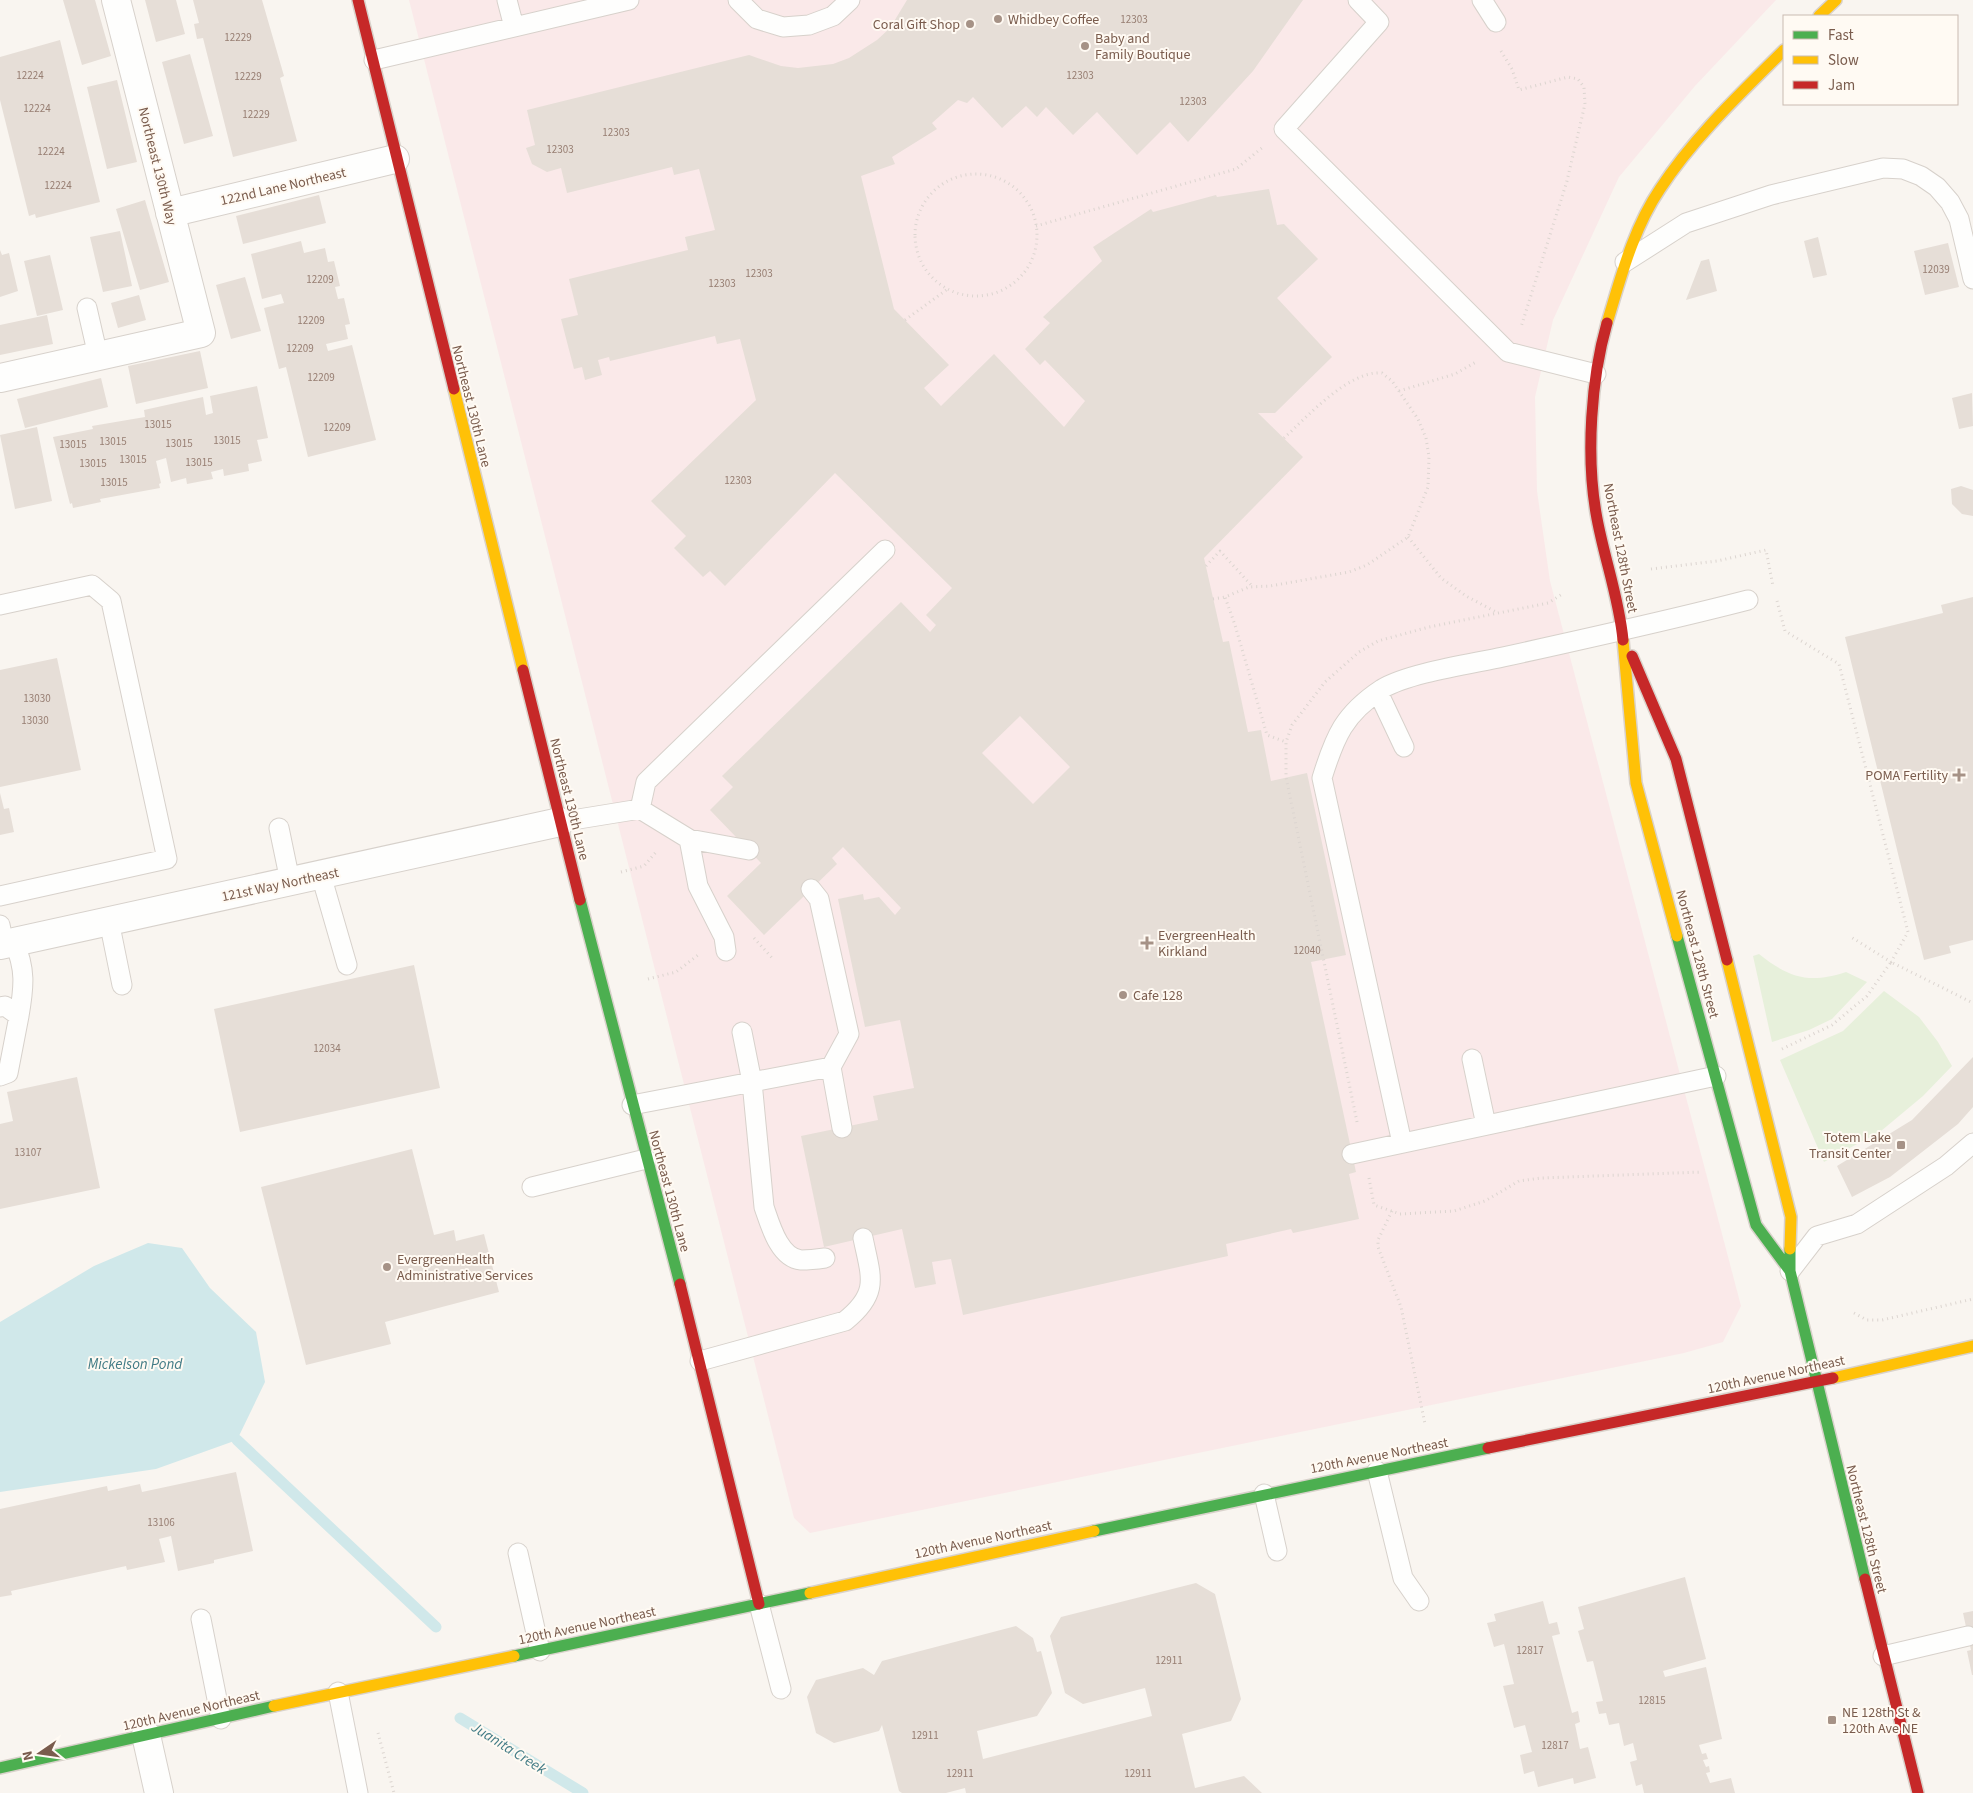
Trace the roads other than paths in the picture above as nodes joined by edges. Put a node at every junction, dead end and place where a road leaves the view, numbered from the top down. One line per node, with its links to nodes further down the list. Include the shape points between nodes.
1 (116, 0): 16 (street, Northeast 130th Way)
2 (358, 0): 14 (street, Northeast 130th Lane)
3 (507, 0): 12 (lane)
4 (629, 0): 12 (lane)
5 (738, 0): 6 (lane, via 757,19 783,27 809,25 833,16)
6 (850, 0)
7 (1358, 0): 21 (lane, via 1379,22 1284,128 1508,352)
8 (1482, 0): 11 (lane)
9 (1836, 0): 10 (street)
10 (1820, 15)
11 (1496, 22)
12 (514, 27): 14 (lane)
13 (1783, 51): 17 (street, Northeast 128th Street, via 1716,117 1685,154 1659,190)
14 (374, 60): 15 (street, Northeast 130th Lane)
15 (395, 159): 16 (street, 122nd Lane Northeast); 30 (street, Northeast 130th Lane)
16 (170, 213): 20 (street, Northeast 130th Way, via 201,333)
17 (1625, 262): 18 (lane, via 1686,222 1771,195 1883,168 1902,169 1921,176 1950,202 1959,219); 21 (street, Northeast 128th Street, via 1612,302)
18 (1973, 279)
19 (87, 308): 20 (lane)
20 (98, 356): 22 (street)
21 (1596, 374): 26 (street, Northeast 128th Street, via 1591,464 1596,512)
22 (0, 378)
23 (885, 550): 29 (lane, via 646,782)
24 (1748, 600): 26 (lane)
25 (0, 605): 37 (lane, via 92,585 111,601 167,858)
26 (1622, 632): 27 (lane, via 1420,676); 49 (street, Northeast 128th Street, via 1636,783); 61 (street, Northeast 128th Street, via 1676,759 1791,1217)
27 (1378, 692): 28 (lane); 54 (lane, via 1354,710 1333,742 1322,778)
28 (1404, 747)
29 (640, 809): 30 (lane); 32 (lane)
30 (560, 822): 34 (street, 121st Way Northeast); 51 (street, Northeast 130th Lane)
31 (279, 828): 35 (lane)
32 (689, 839): 33 (lane); 40 (lane, via 698,886 724,938)
33 (748, 850)
34 (321, 874): 35 (street, 121st Way Northeast); 41 (lane)
35 (290, 881): 38 (street, 121st Way Northeast)
36 (812, 889): 47 (lane, via 819,899 849,1034)
37 (0, 896)
38 (109, 921): 39 (street, 121st Way Northeast); 42 (lane)
39 (4, 939): 44 (lane, via 22,960 24,989)
40 (726, 951)
41 (347, 965)
42 (122, 985)
43 (0, 1007): 44 (lane, via 5,1006)
44 (19, 1016): 48 (lane, via 8,1072)
45 (742, 1032): 50 (lane)
46 (1472, 1059): 52 (lane)
47 (831, 1067): 50 (lane); 53 (lane)
48 (0, 1076)
49 (1716, 1076): 52 (lane); 61 (street, Northeast 128th Street, via 1756,1224)
50 (752, 1082): 51 (lane); 60 (lane, via 764,1207 769,1223 786,1252 800,1260)
51 (632, 1105): 57 (street, Northeast 130th Lane)
52 (1486, 1125): 54 (lane)
53 (842, 1128)
54 (1402, 1143): 56 (lane)
55 (1973, 1143): 61 (lane, via 1946,1166 1857,1224 1817,1236)
56 (1352, 1154)
57 (646, 1159): 58 (lane); 63 (street, Northeast 130th Lane)
58 (532, 1187)
59 (864, 1238): 63 (lane, via 872,1282 869,1295 846,1321)
60 (825, 1258)
61 (1790, 1271): 64 (street, Northeast 128th Street)
62 (1973, 1346): 64 (street, 120th Avenue Northeast)
63 (700, 1361): 70 (street, Northeast 130th Lane)
64 (1816, 1382): 65 (street, 120th Avenue Northeast); 74 (street, Northeast 128th Street)
65 (1377, 1471): 66 (street, 120th Avenue Northeast); 69 (lane, via 1402,1578)
66 (1264, 1494): 67 (lane); 70 (street, 120th Avenue Northeast)
67 (1277, 1551)
68 (518, 1553): 73 (lane)
69 (1419, 1601)
70 (758, 1604): 73 (street, 120th Avenue Northeast); 75 (lane)
71 (201, 1619): 77 (lane)
72 (1968, 1636): 74 (lane)
73 (540, 1651): 76 (street, 120th Avenue Northeast)
74 (1883, 1656): 82 (street, Northeast 128th Street)
75 (781, 1689)
76 (338, 1692): 77 (street, 120th Avenue Northeast); 81 (lane)
77 (221, 1719): 78 (street, 120th Avenue Northeast)
78 (146, 1735): 79 (street, 120th Avenue Northeast); 80 (street)
79 (0, 1768)
80 (159, 1793)
81 (358, 1793)
82 (1918, 1793)

